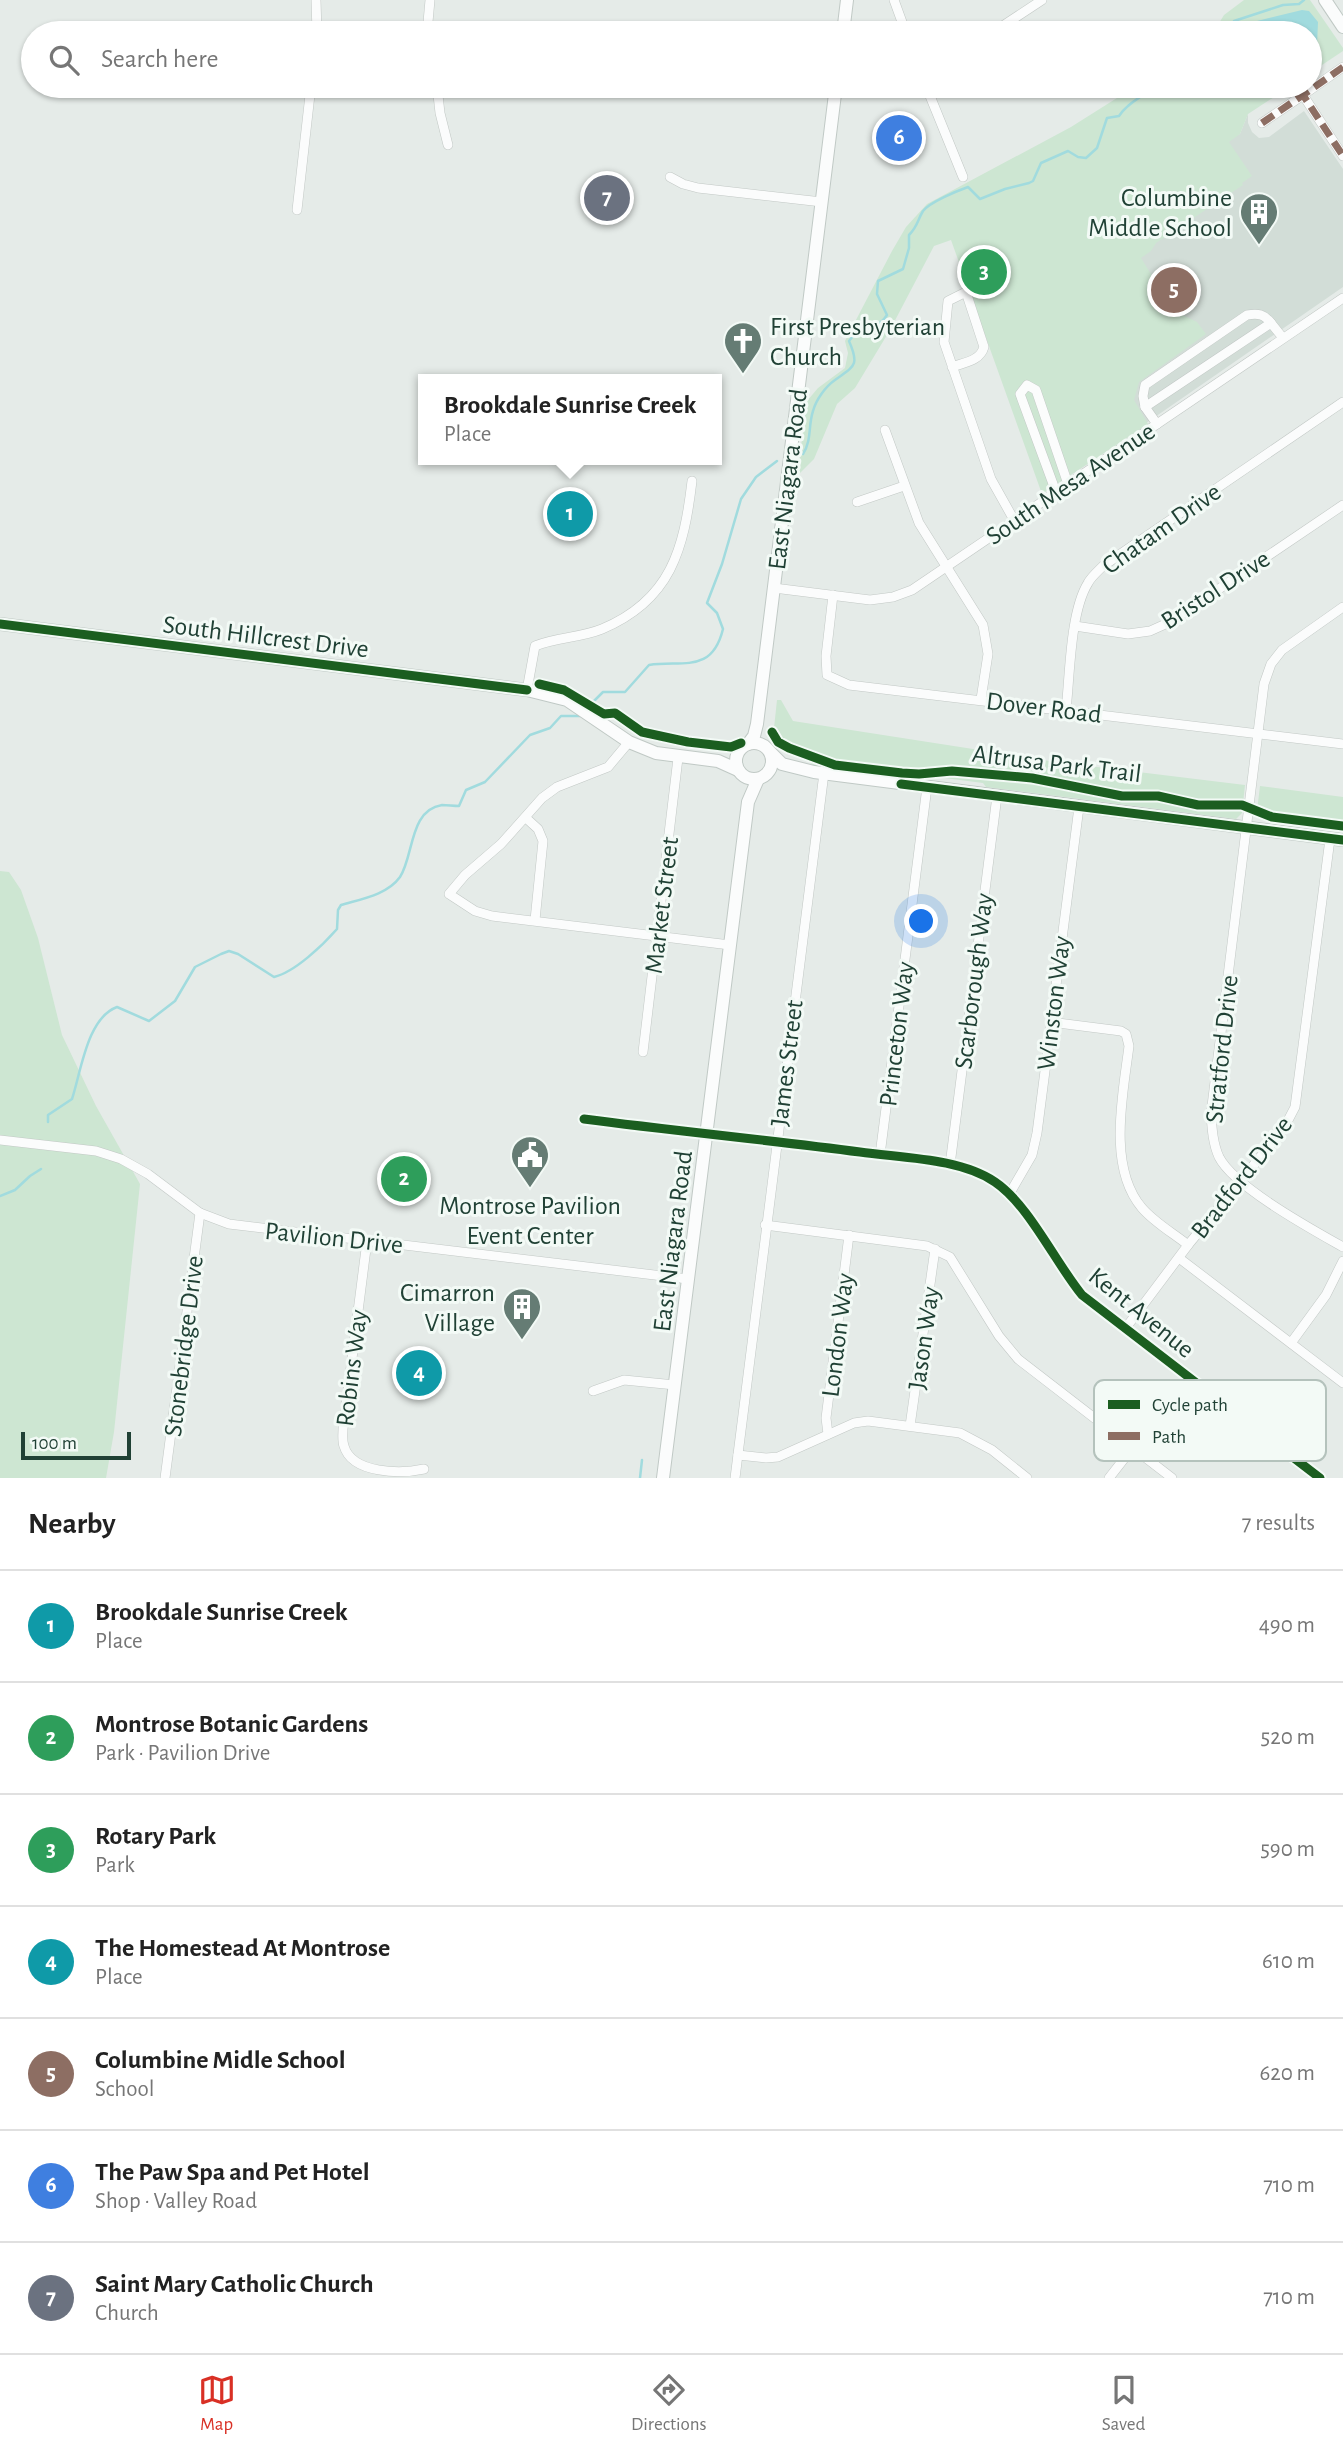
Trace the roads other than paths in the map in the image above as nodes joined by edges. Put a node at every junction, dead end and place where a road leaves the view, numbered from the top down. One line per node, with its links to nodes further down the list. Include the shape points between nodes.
1 (316, 0): 7 (street)
2 (430, 0): 8 (street)
3 (847, 0): 9 (street)
4 (894, 0): 10 (street)
5 (1042, 0): 11 (street)
6 (1325, 0): 12 (street)
7 (317, 21)
8 (428, 21)
9 (844, 21)
10 (902, 21)
11 (1010, 21)
12 (1343, 27)
13 (1343, 67): 14 (street)
14 (1322, 82)
15 (310, 98): 29 (street)
16 (438, 98): 24 (street)
17 (835, 98): 28 (street, East Niagara Road)
18 (931, 98): 27 (street)
19 (1299, 98): 21 (street)
20 (1305, 98): 23 (street)
21 (1262, 123)
22 (1343, 131): 23 (street)
23 (1333, 139): 25 (street)
24 (448, 145)
25 (1343, 156)
26 (670, 177): 28 (street, via 698,188)
27 (963, 177)
28 (822, 202): 46 (street, East Niagara Road)
29 (297, 209)
30 (1343, 298): 32 (street, South Mesa Avenue)
31 (1271, 323): 32 (street); 35 (street); 35 (street, via 1257,313 1247,315 1145,385)
32 (1283, 338): 36 (street, South Mesa Avenue)
33 (952, 366): 33 (street, via 944,342 948,301 966,292 984,347 975,359); 44 (street, via 991,479)
34 (1343, 402): 50 (street, Chatam Drive, via 1103,566 1088,582)
35 (1145, 407): 36 (street)
36 (1157, 424): 39 (street, South Mesa Avenue)
37 (885, 430): 40 (street)
38 (692, 481): 51 (street, via 682,545 662,584 648,600 603,629 535,646)
39 (1068, 484): 41 (street, South Mesa Avenue); 41 (street, via 1036,390 1027,385 1020,394)
40 (904, 486): 42 (street); 45 (street, via 919,523)
41 (1056, 492): 44 (street, South Mesa Avenue)
42 (857, 502)
43 (1343, 505): 50 (street, Bristol Drive, via 1170,622 1128,634)
44 (1014, 520): 45 (street, South Mesa Avenue)
45 (946, 568): 47 (street, South Mesa Avenue, via 892,597 870,600); 52 (street, via 983,625 988,654)
46 (774, 588): 47 (street, South Mesa Avenue); 53 (street, East Niagara Road)
47 (833, 595): 52 (street, Dover Road, via 827,675 849,685)
48 (1343, 607): 55 (street, Stratford Drive, via 1282,650 1271,664 1264,684)
49 (0, 624): 51 (street, South Hillcrest Drive)
50 (1075, 626): 54 (street, Chatam Drive)
51 (527, 690): 56 (street, South Hillcrest Drive, via 567,700)
52 (981, 699): 54 (street, Dover Road)
53 (760, 706): 58 (street, East Niagara Road, via 755,732); 59 (street, East Niagara Road, via 761,728)
54 (1066, 710): 55 (street, Dover Road)
55 (1259, 734): 57 (street, Dover Road); 70 (street, Stratford Drive)
56 (629, 742): 60 (street, South Hillcrest Drive); 69 (street, via 608,767 557,787)
57 (1343, 744)
58 (743, 747): 59 (street, via 759,743); 61 (street, South Hillcrest Drive); 62 (street, via 736,761)
59 (770, 751): 63 (street, via 782,764); 64 (street, via 772,766)
60 (678, 758): 61 (street, South Hillcrest Drive); 73 (street, Market Street)
61 (709, 760): 62 (street, South Hillcrest Drive)
62 (739, 772): 64 (street, via 750,779); 67 (street, East Niagara Road)
63 (819, 773): 64 (street, via 789,771); 65 (street); 80 (street, James Street)
64 (761, 778): 67 (street, East Niagara Road)
65 (927, 787): 66 (street); 81 (street, Princeton Way)
66 (997, 796): 68 (street); 82 (street, Scarborough Way)
67 (748, 802): 74 (street, East Niagara Road)
68 (1079, 807): 70 (street); 75 (street, Winston Way)
69 (526, 818): 72 (street, via 543,841); 72 (street, via 449,894 474,911)
70 (1246, 828): 71 (street); 83 (street, Stratford Drive, via 1211,1114 1219,1157)
71 (1337, 839): 83 (street, Bradford Drive, via 1295,1107)
72 (535, 920): 73 (street)
73 (658, 936): 74 (street); 76 (street, Market Street)
74 (730, 944): 78 (street, East Niagara Road)
75 (1050, 1022): 84 (street, Winston Way, via 1032,1155); 89 (street, via 1126,1034 1129,1046 1119,1136 1122,1158 1140,1206)
76 (643, 1052)
77 (584, 1119): 78 (street, Kent Avenue)
78 (706, 1133): 80 (street, Kent Avenue); 94 (street, East Niagara Road)
79 (0, 1140): 85 (street, Pavilion Drive, via 96,1151 121,1159)
80 (776, 1141): 81 (street, Kent Avenue); 86 (street, James Street)
81 (880, 1155): 82 (street, Kent Avenue)
82 (950, 1165): 84 (street, Kent Avenue, via 977,1172)
83 (1241, 1182): 89 (street, Bradford Drive); 90 (street, Stratford Drive)
84 (1010, 1193): 95 (street, Kent Avenue, via 1082,1295)
85 (200, 1213): 88 (street, Pavilion Drive, via 258,1229); 111 (street, Stonebridge Drive)
86 (765, 1225): 87 (street); 106 (street, James Street)
87 (849, 1235): 91 (street); 105 (street, London Way, via 826,1418)
88 (367, 1241): 94 (street, Pavilion Drive); 110 (street, Robins Way, via 343,1445 362,1466 406,1473)
89 (1188, 1245): 92 (street, Bradford Drive)
90 (1343, 1247)
91 (936, 1249): 103 (street, via 950,1257 1018,1359); 104 (street, Jason Way)
92 (1180, 1258): 95 (street, Bradford Drive); 96 (street)
93 (1343, 1261): 96 (street, via 1326,1295)
94 (688, 1279): 101 (street, East Niagara Road)
95 (1125, 1329): 97 (street, Kent Avenue)
96 (1291, 1343): 100 (street)
97 (1188, 1377): 98 (street); 99 (street, Kent Avenue)
98 (1186, 1380)
99 (1192, 1380)
100 (1343, 1383)
101 (675, 1385): 102 (street, via 624,1380); 112 (street, East Niagara Road)
102 (593, 1391)
103 (1094, 1418)
104 (910, 1426): 105 (street, via 869,1421); 114 (street, via 960,1433)
105 (828, 1434): 106 (street, via 778,1457)
106 (738, 1455): 113 (street, James Street)
107 (1122, 1461): 115 (street)
108 (1150, 1461): 116 (street)
109 (1298, 1461): 117 (street, Kent Avenue)
110 (424, 1469)
111 (165, 1478)
112 (663, 1478)
113 (735, 1478)
114 (1027, 1478)
115 (1110, 1478)
116 (1172, 1478)
117 (1320, 1478)

